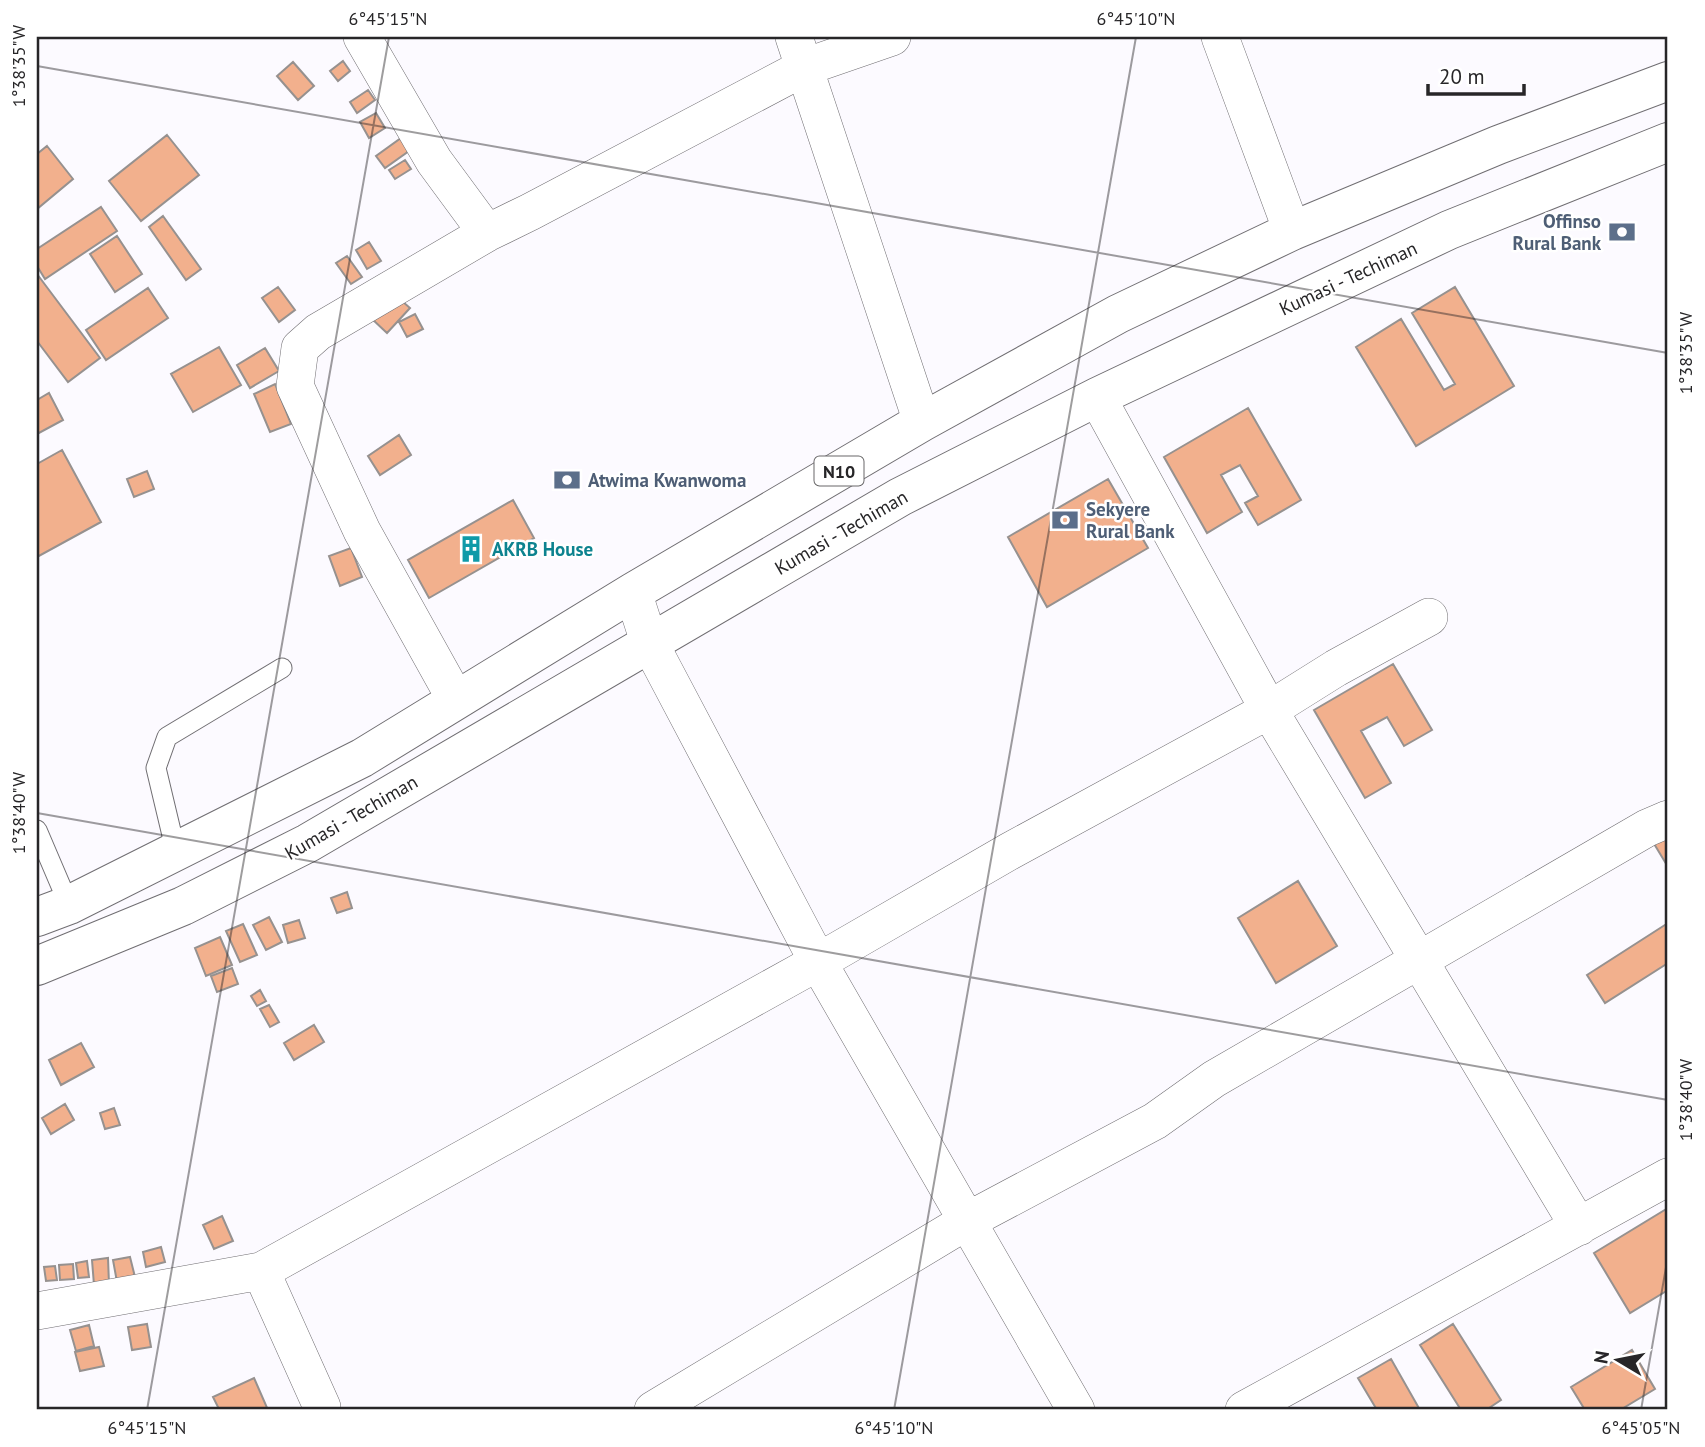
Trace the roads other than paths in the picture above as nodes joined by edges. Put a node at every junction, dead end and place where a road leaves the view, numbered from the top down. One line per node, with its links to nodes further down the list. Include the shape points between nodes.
1 (362, 37): 8 (street, via 435,161)
2 (892, 37): 4 (street)
3 (1220, 37): 7 (street)
4 (799, 52): 8 (street); 10 (street)
5 (1668, 81): 7 (highway, N10, via 1498,145)
6 (1668, 142): 9 (highway, Kumasi - Techiman / N10, via 1450,230)
7 (1292, 231): 10 (highway, N10, via 1118,314)
8 (488, 233): 15 (street, via 318,332 300,348 295,386 362,531)
9 (1097, 397): 13 (highway, Kumasi - Techiman / N10, via 900,497); 16 (street)
10 (922, 422): 11 (highway, N10)
11 (633, 592): 13 (street); 15 (highway, N10)
12 (1429, 617): 16 (street)
13 (649, 642): 22 (street); 23 (highway, Kumasi - Techiman / N10, via 308,843 183,906)
14 (282, 668): 19 (lane, via 167,737 156,768)
15 (456, 700): 19 (highway, N10, via 362,758)
16 (1269, 710): 21 (street); 22 (street)
17 (1668, 819): 21 (street)
18 (37, 830): 20 (lane)
19 (176, 852): 20 (highway, N10)
20 (53, 911)
21 (1420, 961): 25 (street, via 1214,1079 1155,1121); 26 (street)
22 (818, 962): 25 (street); 27 (street)
23 (37, 966)
24 (1668, 1178): 26 (street)
25 (967, 1221): 30 (street); 31 (street)
26 (1579, 1227): 32 (street)
27 (261, 1271): 28 (street); 29 (street)
28 (37, 1311)
29 (322, 1407)
30 (653, 1410)
31 (1076, 1410)
32 (1244, 1410)

